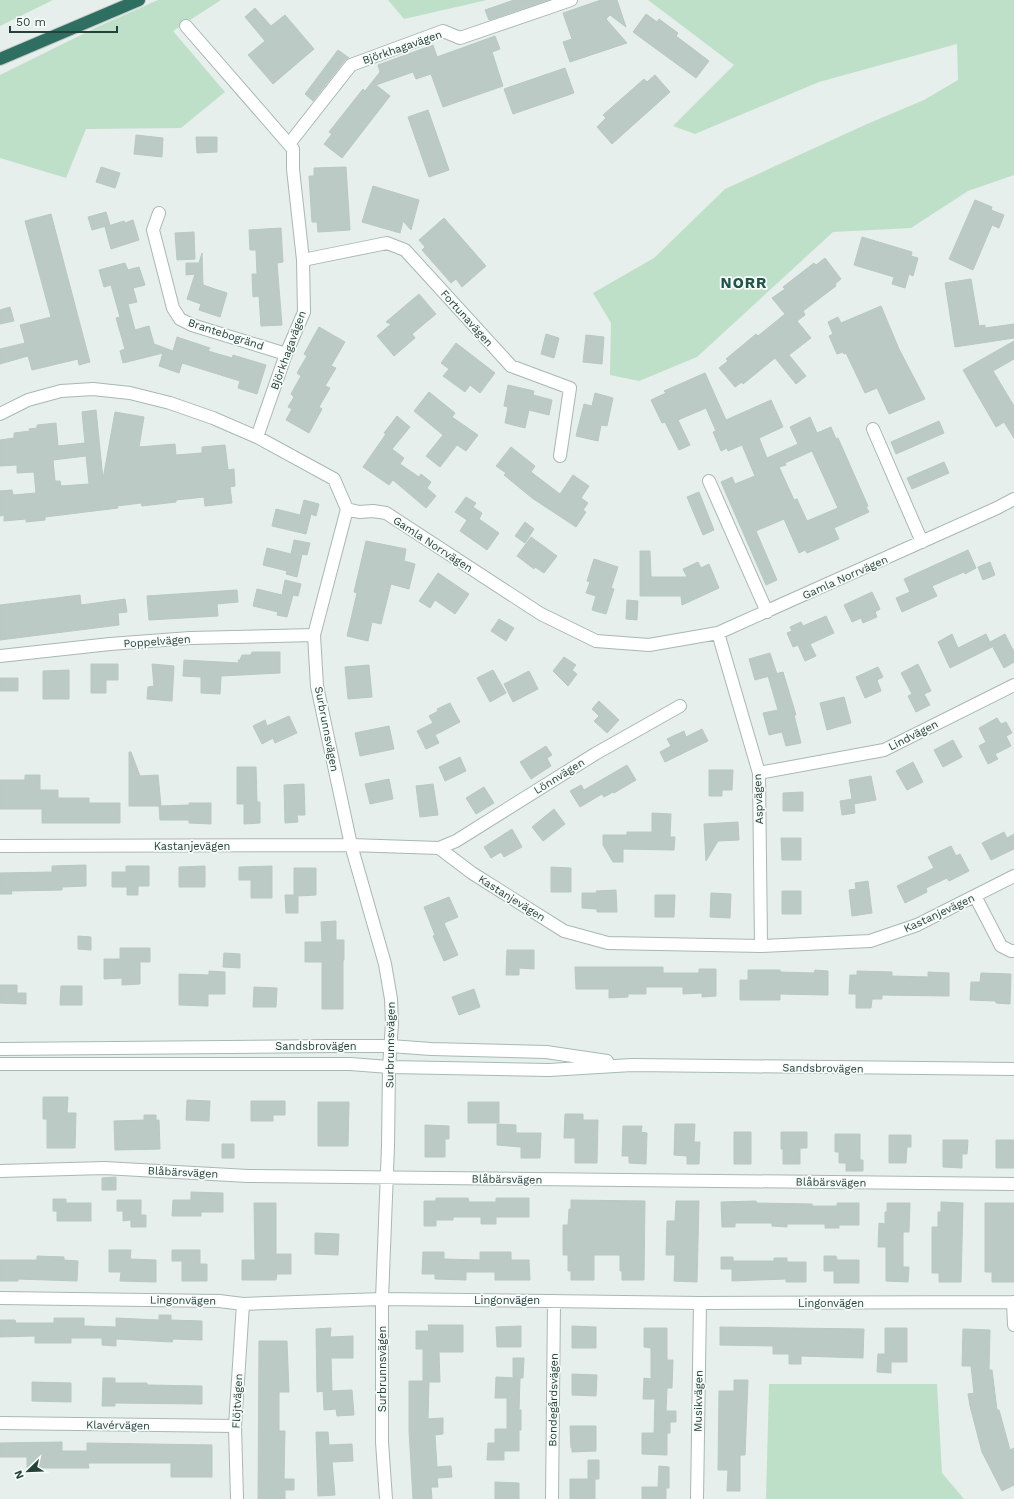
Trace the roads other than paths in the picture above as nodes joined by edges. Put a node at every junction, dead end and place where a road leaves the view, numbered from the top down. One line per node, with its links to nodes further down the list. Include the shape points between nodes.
1 (140, 0): 4 (highway)
2 (571, 0): 5 (street, Björkhagavägen, via 460,38 443,31 351,65)
3 (186, 26): 5 (street, Björkhagavägen)
4 (0, 59)
5 (289, 144): 7 (street, Björkhagavägen, via 293,149)
6 (159, 213): 8 (street, Brantebogränd, via 153,230 173,308 180,319)
7 (303, 260): 8 (street, Björkhagavägen, via 304,312); 12 (street, Fortunavägen, via 387,243 404,250 511,366 570,388)
8 (286, 354): 11 (street, Björkhagavägen)
9 (0, 414): 11 (street, via 28,400 61,391 93,389 130,393 170,403)
10 (873, 429): 16 (street)
11 (257, 437): 15 (street, via 334,480)
12 (560, 456)
13 (708, 481): 17 (street)
14 (1014, 499): 16 (street, Gamla Norrvägen)
15 (347, 509): 18 (street, Gamla Norrvägen, via 386,514 541,614 596,642 649,645); 19 (street, Surbrunnsvägen)
16 (922, 542): 17 (street, Gamla Norrvägen)
17 (767, 612): 18 (street, Gamla Norrvägen)
18 (718, 633): 23 (street, Aspvägen)
19 (314, 635): 20 (street, Poppelvägen, via 190,638); 24 (street, Surbrunnsvägen, via 317,686)
20 (0, 656)
21 (1014, 685): 23 (street, Lindvägen, via 884,750)
22 (680, 706): 26 (street, Lönnvägen, via 595,754 456,841)
23 (759, 773): 29 (street, Aspvägen)
24 (351, 845): 25 (street, Kastanjevägen); 26 (street, Kastanjevägen); 31 (street, Surbrunnsvägen, via 385,964 391,999)
25 (0, 846)
26 (439, 848): 29 (street, Kastanjevägen, via 472,873 564,931 608,944)
27 (1014, 876): 28 (street, Kastanjevägen)
28 (975, 896): 29 (street, Kastanjevägen, via 917,926 870,941); 30 (street, via 1001,946)
29 (761, 946)
30 (1014, 951)
31 (390, 1046): 32 (street, Sandsbrovägen); 34 (street, Sandsbrovägen, via 546,1052); 35 (street, Surbrunnsvägen)
32 (0, 1049)
33 (0, 1064): 35 (street, Sandsbrovägen, via 350,1064)
34 (632, 1065): 35 (street, Sandsbrovägen, via 548,1070); 36 (street, Sandsbrovägen)
35 (389, 1067): 38 (street, Surbrunnsvägen)
36 (1014, 1069)
37 (0, 1171): 38 (street, Blåbärsvägen, via 104,1168 248,1176)
38 (387, 1177): 39 (street, Blåbärsvägen); 41 (street, Surbrunnsvägen)
39 (1014, 1184)
40 (0, 1298): 45 (street, Lingonvägen, via 219,1300)
41 (382, 1299): 42 (street, Lingonvägen); 45 (street, Lingonvägen); 50 (street, Surbrunnsvägen, via 382,1442)
42 (554, 1301): 44 (street, Lingonvägen); 51 (street, Bondegårdsvägen)
43 (1014, 1302): 44 (street, Lingonvägen); 46 (street)
44 (700, 1303): 52 (street, Musikvägen)
45 (243, 1304): 48 (street, Flöjtvägen)
46 (1014, 1325)
47 (0, 1423): 48 (street, Klavérvägen)
48 (235, 1426): 49 (street, Flöjtvägen)
49 (237, 1499)
50 (386, 1499)
51 (552, 1499)
52 (697, 1499)

